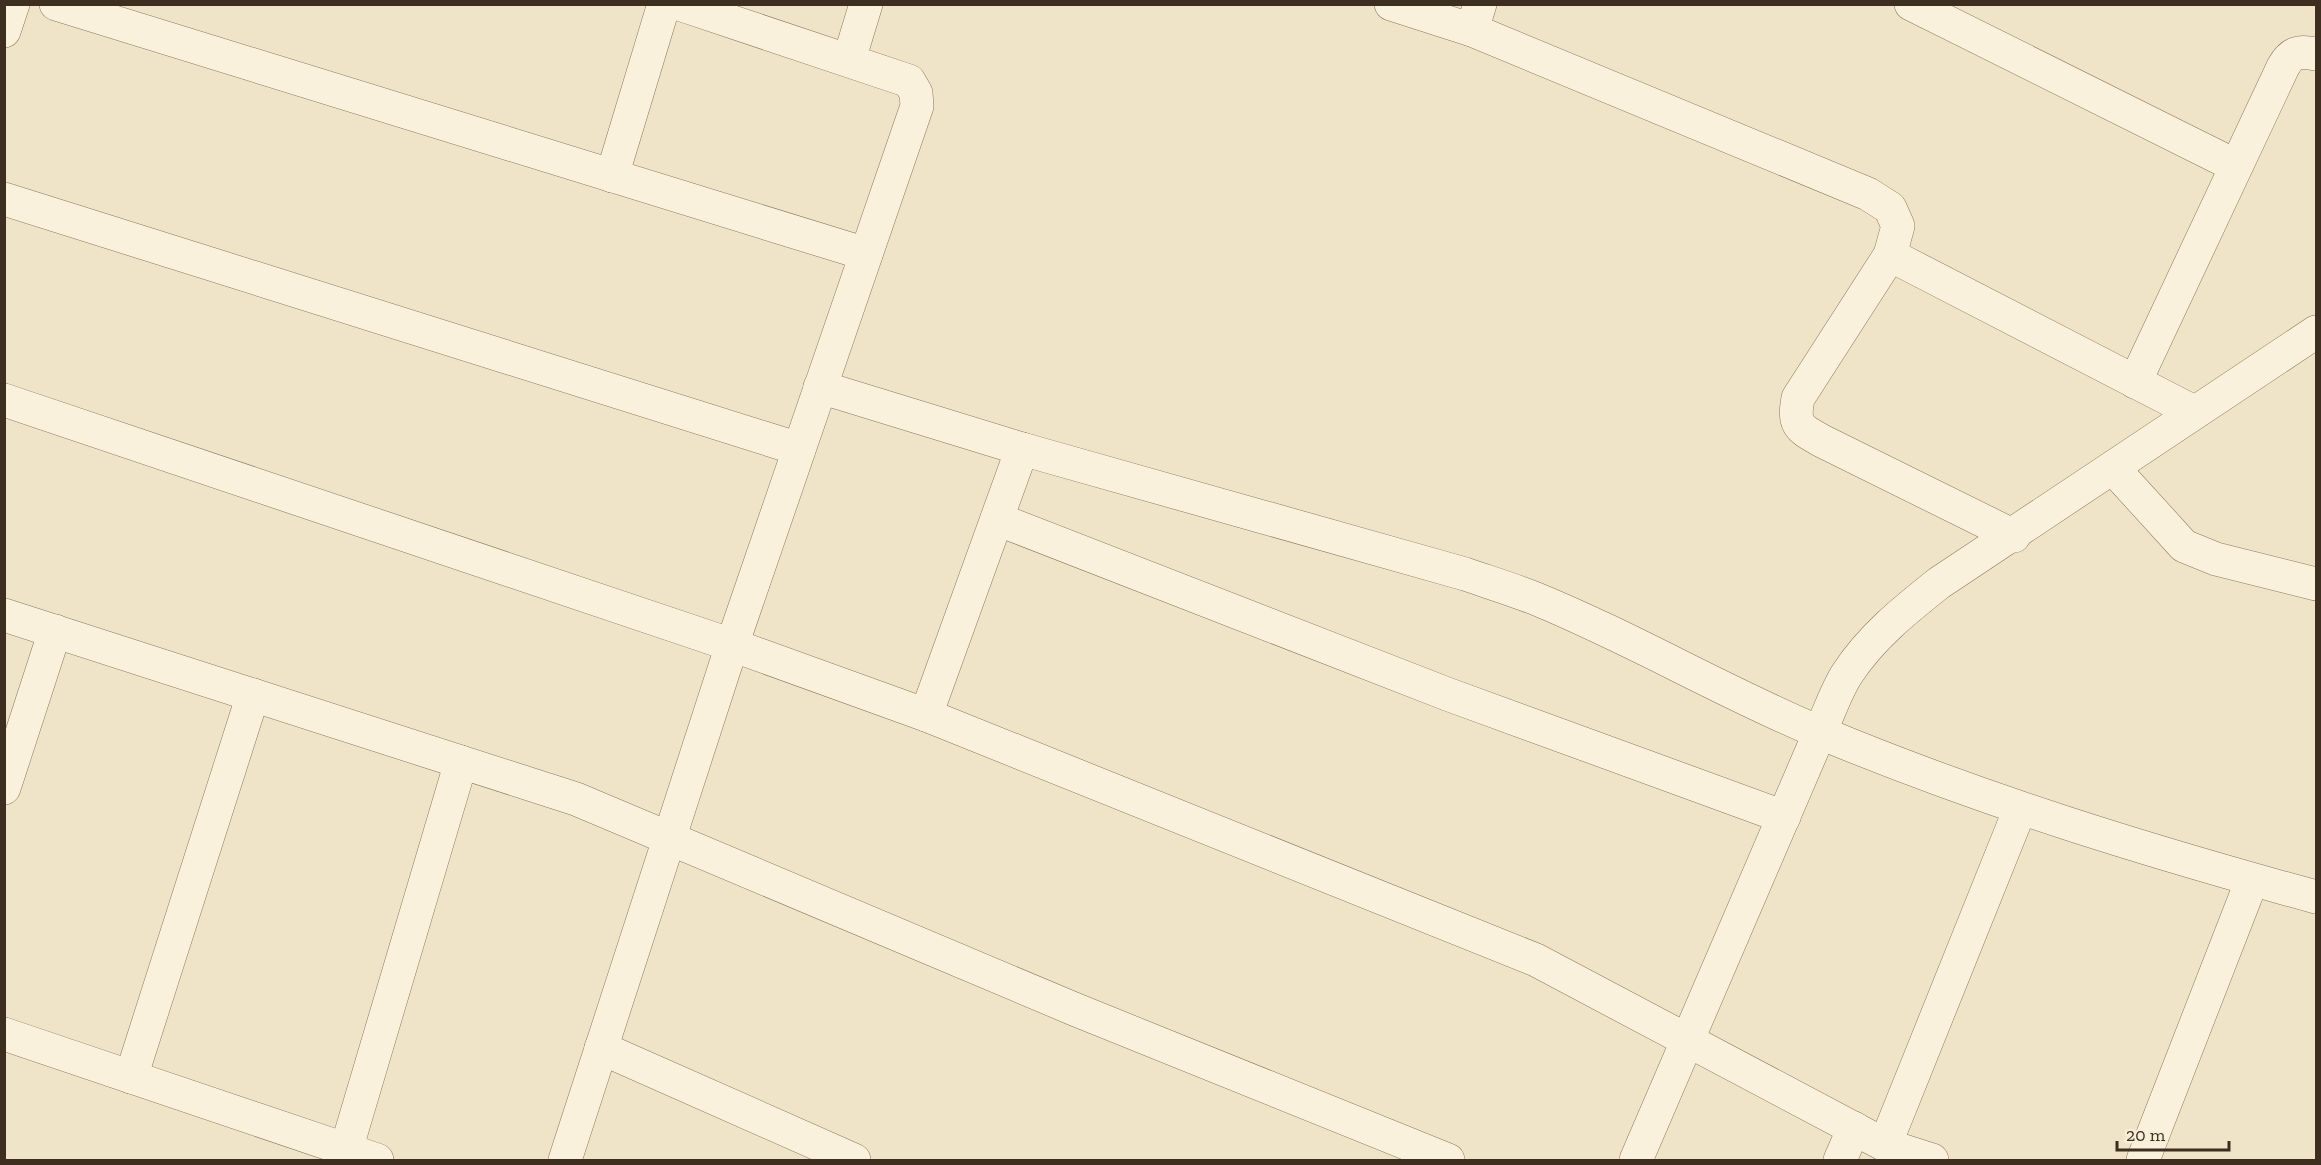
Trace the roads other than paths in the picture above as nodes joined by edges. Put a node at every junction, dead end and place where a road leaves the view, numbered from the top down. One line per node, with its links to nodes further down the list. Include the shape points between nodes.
1 (13, 4): 9 (street)
2 (56, 4): 13 (street)
3 (664, 4): 13 (street)
4 (679, 4): 11 (street)
5 (866, 4): 11 (street)
6 (1391, 4): 8 (street)
7 (1911, 4): 12 (street)
8 (1476, 17): 16 (street, via 1868,194 1890,208 1898,226)
9 (4, 31)
10 (2316, 54): 12 (street, via 2300,51 2289,57)
11 (849, 60): 15 (street, via 909,81 916,93 913,120)
12 (2236, 166): 18 (street)
13 (612, 176): 15 (street)
14 (4, 199): 22 (street)
15 (867, 254): 19 (street)
16 (1890, 255): 18 (street); 26 (street, via 1798,398 1794,416 1800,429)
17 (2316, 332): 21 (street)
18 (2135, 382): 21 (street)
19 (820, 387): 22 (street); 23 (street)
20 (4, 400): 30 (street)
21 (2193, 412): 24 (street)
22 (799, 449): 30 (street)
23 (1022, 449): 25 (street); 33 (street, via 1385,551 1533,598)
24 (2113, 468): 26 (street); 27 (street, via 2184,546 2216,559)
25 (997, 519): 32 (street); 37 (street, via 1447,694)
26 (2014, 536): 33 (street, via 1939,584 1871,643 1847,675)
27 (2316, 584)
28 (4, 615): 29 (street)
29 (55, 631): 31 (street); 35 (street)
30 (732, 645): 32 (street); 38 (street)
31 (253, 695): 34 (street); 44 (street)
32 (927, 715): 42 (street, via 1536,960)
33 (1820, 732): 36 (street); 37 (street)
34 (461, 762): 38 (street, via 576,799); 48 (street)
35 (4, 788)
36 (2020, 809): 39 (street); 46 (street)
37 (1784, 817): 42 (street)
38 (668, 838): 43 (street); 52 (street)
39 (2252, 880): 40 (street); 56 (street)
40 (2316, 897)
41 (4, 1034): 44 (street)
42 (1690, 1039): 45 (street); 53 (street)
43 (601, 1048): 47 (street); 50 (street)
44 (131, 1077): 48 (street)
45 (1854, 1128): 46 (street); 54 (street)
46 (1885, 1145): 55 (street)
47 (793, 1148): 51 (street)
48 (346, 1150): 49 (street)
49 (377, 1161)
50 (565, 1161)
51 (854, 1161)
52 (1448, 1161)
53 (1636, 1161)
54 (1839, 1161)
55 (1932, 1161)
56 (2143, 1161)

